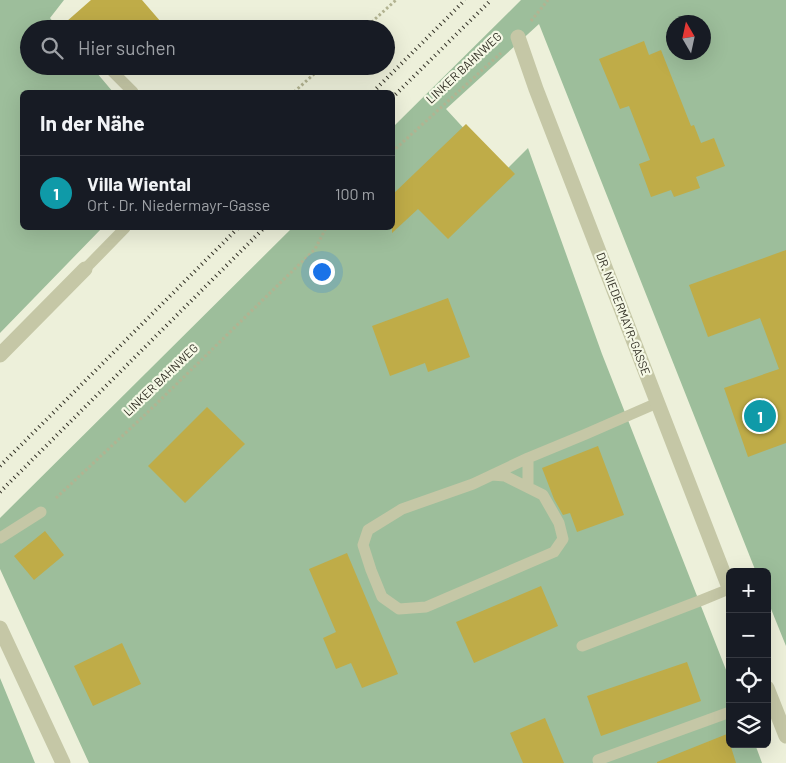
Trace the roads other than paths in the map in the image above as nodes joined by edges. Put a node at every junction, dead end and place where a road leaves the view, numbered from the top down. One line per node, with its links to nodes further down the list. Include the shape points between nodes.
1 (518, 37): 7 (street, DR. NIEDERMAYR-GASSE)
2 (116, 75): 3 (lane)
3 (131, 90)
4 (123, 230): 5 (lane)
5 (85, 269): 6 (street)
6 (3, 346)
7 (658, 403): 8 (lane); 13 (street, DR. NIEDERMAYR-GASSE)
8 (528, 458): 9 (lane); 10 (lane)
9 (492, 475): 10 (lane, via 505,476); 10 (lane, via 402,509 368,530 363,545 382,597 400,610 426,607 554,552 563,539 559,523 543,496)
10 (528, 487)
11 (40, 512): 12 (lane)
12 (0, 538)
13 (726, 581)
14 (726, 590): 16 (lane)
15 (0, 628): 21 (street)
16 (582, 646)
17 (771, 698): 19 (street)
18 (726, 713): 22 (lane, via 598,760)
19 (782, 714): 20 (street)
20 (786, 736)
21 (63, 763)
22 (599, 763)

